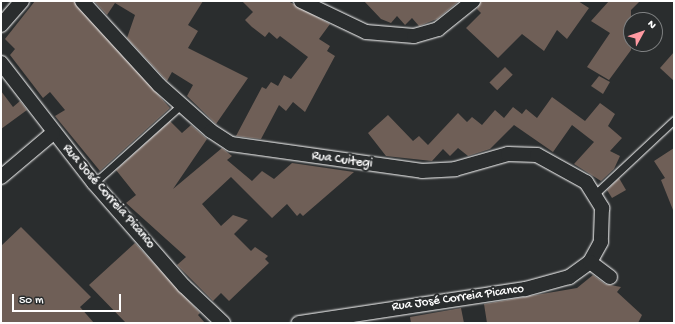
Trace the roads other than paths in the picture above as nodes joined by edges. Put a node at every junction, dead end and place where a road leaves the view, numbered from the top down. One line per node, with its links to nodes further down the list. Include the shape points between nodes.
1 (22, 1): 5 (street)
2 (82, 1): 7 (street, Rua Cuitegi)
3 (301, 1): 4 (street, via 366,32 414,36 438,29)
4 (472, 1)
5 (1, 25)
6 (1, 63): 9 (street, Rua José Correia Picanco)
7 (181, 105): 11 (lane); 12 (street, Rua Cuitegi, via 216,135 240,147 422,171 456,169 508,154 524,153 573,172)
8 (674, 120): 12 (lane)
9 (53, 133): 10 (street); 11 (street, Rua José Correia Picanco)
10 (1, 177)
11 (94, 183): 15 (street, Rua José Correia Picanco, via 184,286)
12 (596, 193): 13 (street, Rua José Correia Picanco, via 604,223 601,242)
13 (590, 262): 14 (street); 16 (street, Rua José Correia Picanco, via 569,277 525,289)
14 (610, 277)
15 (223, 323)
16 (299, 323)

